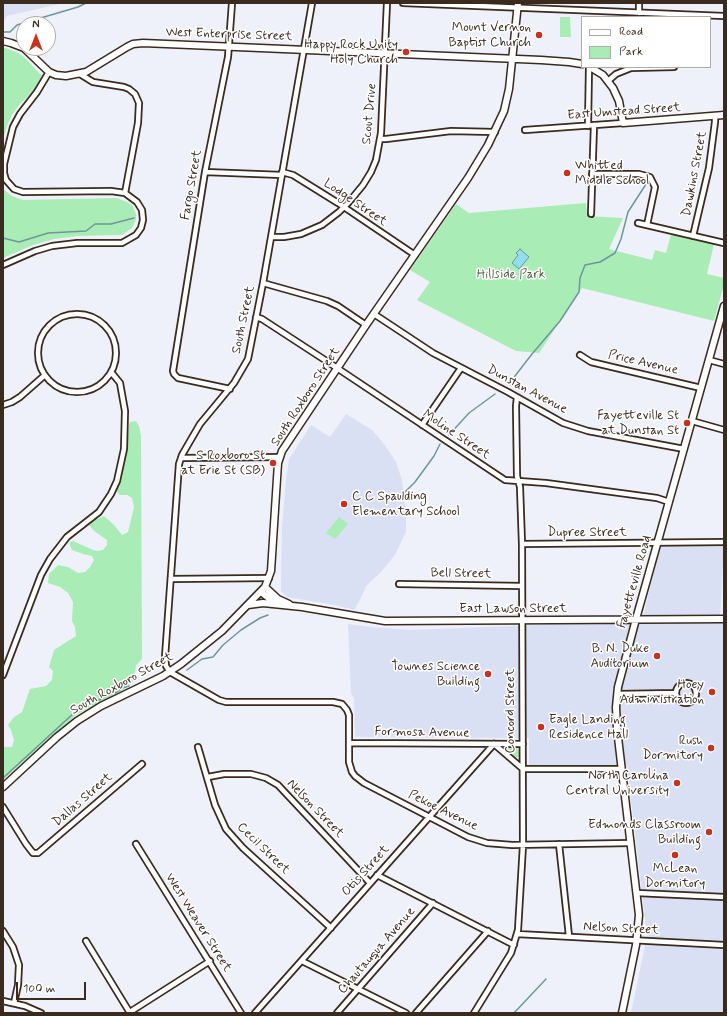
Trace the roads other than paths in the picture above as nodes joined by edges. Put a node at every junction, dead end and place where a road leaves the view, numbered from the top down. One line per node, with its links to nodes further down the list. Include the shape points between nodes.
1 (232, 3): 10 (street, Fargo Street)
2 (312, 3): 11 (street, South Street)
3 (386, 3): 12 (street, Scout Drive)
4 (403, 3): 6 (street)
5 (639, 3): 7 (street)
6 (518, 6): 7 (street); 13 (street, South Roxboro Street)
7 (639, 13): 8 (street)
8 (724, 16)
9 (3, 41): 18 (street, via 24,48)
10 (230, 47): 11 (street, West Enterprise Street); 19 (street, West Enterprise Street, via 136,44); 29 (street, Fargo Street)
11 (304, 49): 12 (street, West Enterprise Street); 30 (street, South Street)
12 (385, 53): 13 (street, West Enterprise Street); 28 (street, Scout Drive)
13 (513, 59): 14 (street, West Enterprise Street); 27 (street, South Roxboro Street, via 507,100)
14 (581, 64)
15 (589, 68): 25 (street)
16 (591, 68): 20 (street)
17 (631, 68): 20 (street)
18 (49, 72): 19 (street, via 61,76); 32 (street, via 14,127 4,164 8,183 14,189 23,192)
19 (80, 74): 32 (street, via 93,82 129,89 139,103 138,123)
20 (608, 80): 23 (street, via 618,97)
21 (724, 115): 22 (street, East Umstead Street)
22 (715, 116): 23 (street, East Umstead Street); 37 (street, Dawkins Street, via 709,168)
23 (623, 123): 24 (street, East Umstead Street)
24 (594, 125): 25 (street, East Umstead Street); 31 (street)
25 (588, 126): 26 (street, East Umstead Street)
26 (525, 130)
27 (495, 132): 28 (street, via 451,131); 40 (street, South Roxboro Street, via 468,178)
28 (380, 139): 33 (street, Scout Drive, via 376,160 367,179)
29 (206, 172): 30 (street); 55 (street, Fargo Street, via 173,371 178,378)
30 (282, 173): 33 (street, Lodge Street, via 293,175); 38 (street, South Street)
31 (592, 174): 34 (street); 36 (street, via 639,174 652,179 655,187)
32 (125, 193): 41 (street, via 140,206 143,214 139,232 128,240 116,243 52,246)
33 (344, 208): 38 (street, Scout Drive, via 315,229 294,236); 40 (street, Lodge Street)
34 (591, 214)
35 (638, 223): 36 (street)
36 (647, 225): 37 (street)
37 (694, 236): 39 (street)
38 (271, 237): 42 (street, South Street)
39 (724, 243)
40 (415, 255): 44 (street, South Roxboro Street)
41 (3, 265)
42 (263, 283): 45 (street, South Street); 46 (street, via 327,301)
43 (724, 306): 48 (street, Fayetteville Road)
44 (374, 314): 46 (street, South Roxboro Street); 51 (street, Dunstan Avenue, via 421,346)
45 (256, 317): 50 (street, Moline Street); 55 (street, South Street, via 248,359)
46 (366, 325): 50 (street, South Roxboro Street)
47 (580, 355): 54 (street, Price Avenue, via 591,362)
48 (709, 360): 49 (street); 54 (street, Fayetteville Road)
49 (724, 364)
50 (338, 368): 59 (street, Moline Street); 62 (street, South Roxboro Street)
51 (461, 368): 56 (street, Dunstan Avenue); 59 (street)
52 (111, 372): 53 (street, via 95,387 78,392 61,388); 53 (street, via 116,351 110,331 97,319 75,314 58,319 42,336 38,353); 81 (street, via 120,383 125,411 124,449 117,481 99,512 67,537 50,559)
53 (45, 375): 57 (street, via 20,397)
54 (701, 388): 58 (street, Fayetteville Road)
55 (230, 389): 63 (street, South Street, via 204,418)
56 (517, 397): 61 (street, Dunstan Avenue, via 578,428); 64 (street, Concord Street)
57 (3, 405)
58 (692, 421): 60 (street); 61 (street, Fayetteville Road)
59 (422, 425): 64 (street, Moline Street, via 500,478)
60 (724, 430)
61 (684, 449): 65 (street, Fayetteville Road)
62 (280, 457): 63 (street); 69 (street, South Roxboro Street)
63 (181, 458): 70 (street, South Street)
64 (519, 482): 65 (street, Moline Street, via 546,483 657,498); 68 (street, Concord Street)
65 (669, 502): 67 (street, Fayetteville Road)
66 (724, 542): 67 (street, Dupree Street)
67 (657, 543): 68 (street, Dupree Street); 79 (street, Fayetteville Road)
68 (522, 544): 72 (street, Concord Street)
69 (269, 578): 70 (street); 73 (street, South Roxboro Street)
70 (171, 579): 80 (street, South Street, via 165,657)
71 (399, 584): 72 (street, Bell Street)
72 (522, 586): 78 (street, Concord Street)
73 (263, 590): 74 (street); 75 (street, South Roxboro Street); 76 (street, East Lawson Street, via 279,600)
74 (276, 604): 75 (street, East Lawson Street); 76 (street, East Lawson Street)
75 (248, 605): 80 (street, South Roxboro Street, via 222,630)
76 (302, 607): 78 (street, East Lawson Street, via 385,620)
77 (724, 618): 79 (street, East Lawson Street)
78 (522, 619): 79 (street, East Lawson Street); 86 (street, Concord Street)
79 (636, 619): 83 (street, Fayetteville Road)
80 (170, 672): 84 (street, Pekoe Avenue, via 226,702 342,704 347,710); 92 (street, South Roxboro Street, via 101,706 77,721)
81 (3, 675)
82 (676, 693): 82 (street, via 678,699 685,703 691,702 696,695 695,689 688,684 680,686); 83 (street)
83 (618, 694): 90 (street, Fayetteville Road, via 616,708)
84 (349, 743): 85 (street, Formosa Avenue); 94 (street, Pekoe Avenue, via 350,768 359,780)
85 (494, 744): 86 (street, Formosa Avenue); 89 (street); 94 (street, Otis Street)
86 (523, 744): 89 (street, Concord Street)
87 (198, 747): 91 (street, Cecil Street)
88 (142, 764): 93 (street, Dallas Street, via 38,853 33,853 26,844)
89 (523, 768): 90 (street); 98 (street, Concord Street)
90 (622, 769): 95 (street, Fayetteville Road)
91 (208, 777): 100 (street, Nelson Street, via 251,774 278,785); 104 (street, Cecil Street, via 219,815 232,837)
92 (3, 787)
93 (3, 807)
94 (429, 818): 98 (street, Pekoe Avenue, via 477,841); 99 (street, Otis Street)
95 (630, 843): 97 (street, Pekoe Avenue); 101 (street, Fayetteville Road)
96 (136, 844): 114 (street, West Weaver Street)
97 (559, 844): 98 (street, Pekoe Avenue); 108 (street)
98 (523, 845): 107 (street, Concord Street)
99 (377, 875): 100 (street, Otis Street); 103 (street)
100 (370, 883): 104 (street, Otis Street)
101 (637, 893): 102 (street); 110 (street, Fayetteville Road)
102 (724, 897)
103 (433, 903): 106 (street); 115 (street, Chautauqua Avenue)
104 (331, 928): 113 (street, Otis Street)
105 (3, 931): 117 (street, via 13,947 19,965)
106 (488, 931): 111 (street); 124 (street)
107 (517, 934): 108 (street, Nelson Street); 111 (street, Concord Street)
108 (568, 936): 110 (street, Nelson Street)
109 (86, 941): 118 (street)
110 (637, 941): 112 (street, Nelson Street); 126 (street, Fayetteville Road)
111 (514, 945): 125 (street, Concord Street)
112 (724, 945)
113 (302, 961): 115 (street); 121 (street, Otis Street)
114 (210, 962): 118 (street); 120 (street, West Weaver Street)
115 (358, 989): 122 (street, Chautauqua Avenue); 123 (street)
116 (3, 1001): 117 (street)
117 (14, 1003): 119 (street)
118 (130, 1012)
119 (41, 1013)
120 (241, 1013)
121 (255, 1013)
122 (337, 1013)
123 (406, 1013)
124 (416, 1013)
125 (474, 1013)
126 (622, 1013)

